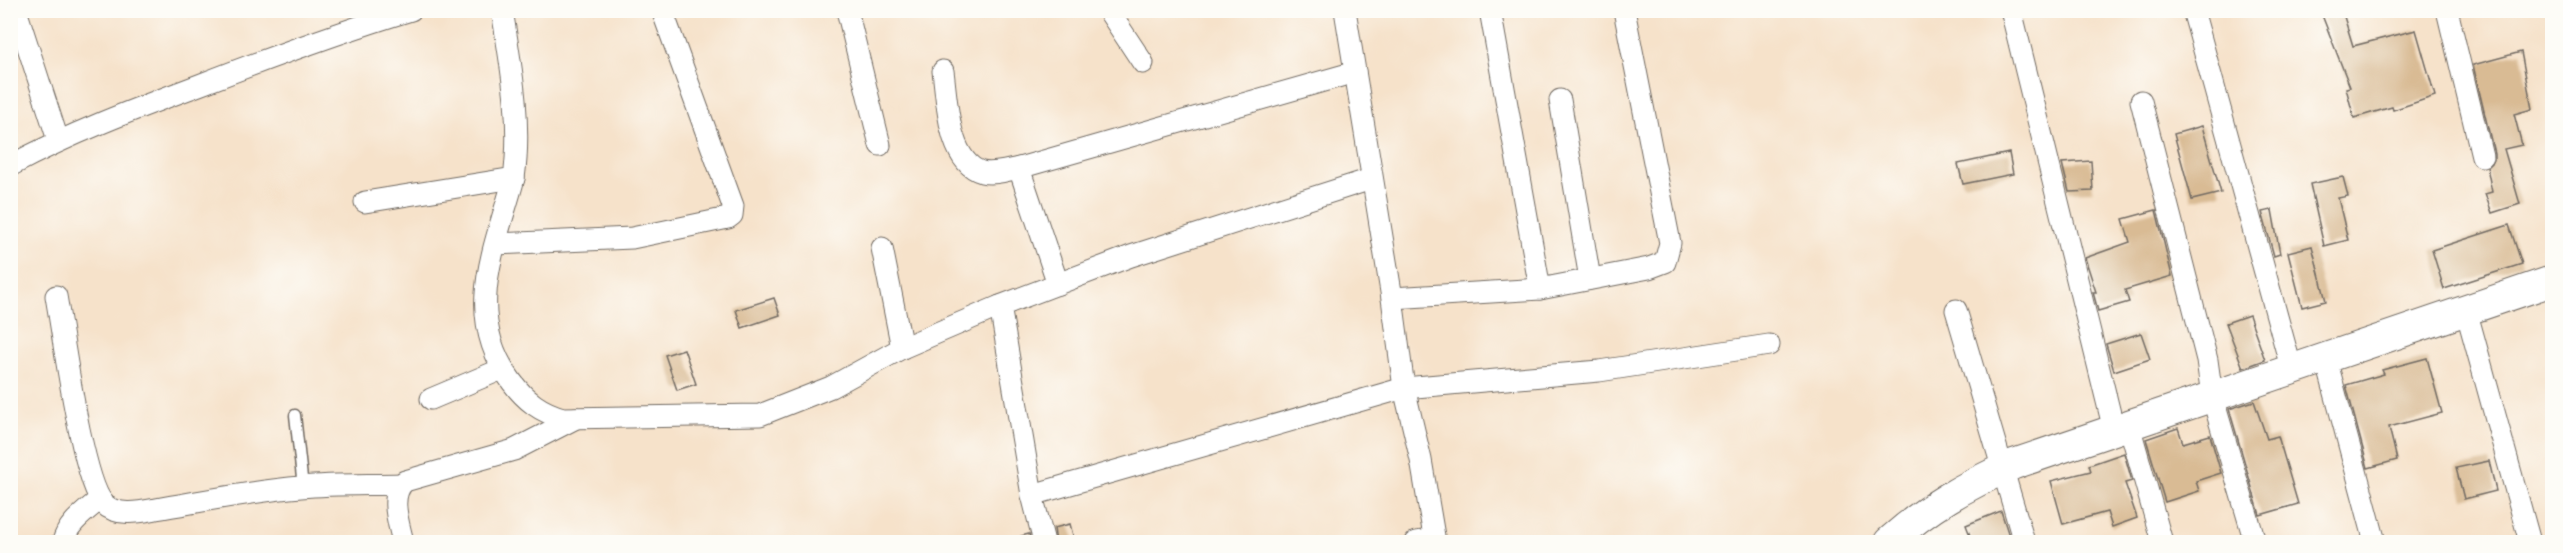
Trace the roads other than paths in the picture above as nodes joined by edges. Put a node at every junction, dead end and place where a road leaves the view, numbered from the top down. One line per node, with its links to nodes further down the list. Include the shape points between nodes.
1 (16, 10): 19 (street)
2 (411, 10): 13 (street)
3 (502, 10): 24 (street, via 516,102)
4 (662, 10): 27 (street, via 733,206 732,215 632,238)
5 (847, 10): 20 (street)
6 (1108, 10): 14 (street)
7 (1345, 10): 16 (street)
8 (1490, 10): 32 (street)
9 (1624, 10): 29 (street, via 1670,243 1665,262)
10 (2011, 10): 48 (street)
11 (2193, 10): 42 (street)
12 (2447, 10): 21 (street)
13 (375, 16): 19 (street)
14 (1143, 63)
15 (943, 71): 23 (street, via 950,122 963,157 981,172)
16 (1355, 72): 23 (street); 25 (street)
17 (1560, 100): 29 (street)
18 (2141, 101): 44 (street, via 2207,360)
19 (58, 141): 22 (street)
20 (880, 145)
21 (2482, 156)
22 (10, 166)
23 (1020, 168): 31 (street)
24 (514, 178): 26 (street); 27 (street)
25 (1371, 179): 31 (street, via 1131,256); 34 (street)
26 (365, 202)
27 (496, 244): 41 (street, via 484,294 488,328)
28 (882, 248): 39 (street)
29 (1590, 279): 32 (street)
30 (2553, 281): 37 (street)
31 (1059, 284): 35 (street)
32 (1540, 289): 34 (street)
33 (56, 296): 53 (street, via 86,458)
34 (1392, 298): 43 (street)
35 (1000, 306): 39 (street); 52 (street)
36 (1956, 310): 49 (street)
37 (2466, 310): 40 (street); 63 (street)
38 (1769, 345): 43 (street, via 1599,371)
39 (902, 348): 47 (street, via 831,387 760,416)
40 (2326, 359): 42 (street); 62 (street)
41 (502, 369): 45 (street); 47 (street, via 531,404 549,414)
42 (2292, 371): 44 (street)
43 (1404, 388): 52 (street); 54 (street, via 1421,460)
44 (2212, 396): 48 (street); 61 (street)
45 (431, 399)
46 (296, 415): 51 (lane)
47 (576, 418): 50 (street, via 514,450 416,476)
48 (2122, 428): 49 (street); 60 (street)
49 (2003, 469): 58 (street, via 1919,515); 59 (street)
50 (401, 484): 51 (street); 56 (street, via 396,504)
51 (303, 487): 53 (street, via 128,513 112,510)
52 (1032, 495): 57 (street)
53 (100, 499): 55 (street, via 67,531)
54 (1428, 541)
55 (63, 543)
56 (403, 543)
57 (1044, 543)
58 (1889, 543)
59 (2024, 543)
60 (2163, 543)
61 (2255, 543)
62 (2375, 543)
63 (2530, 543)

